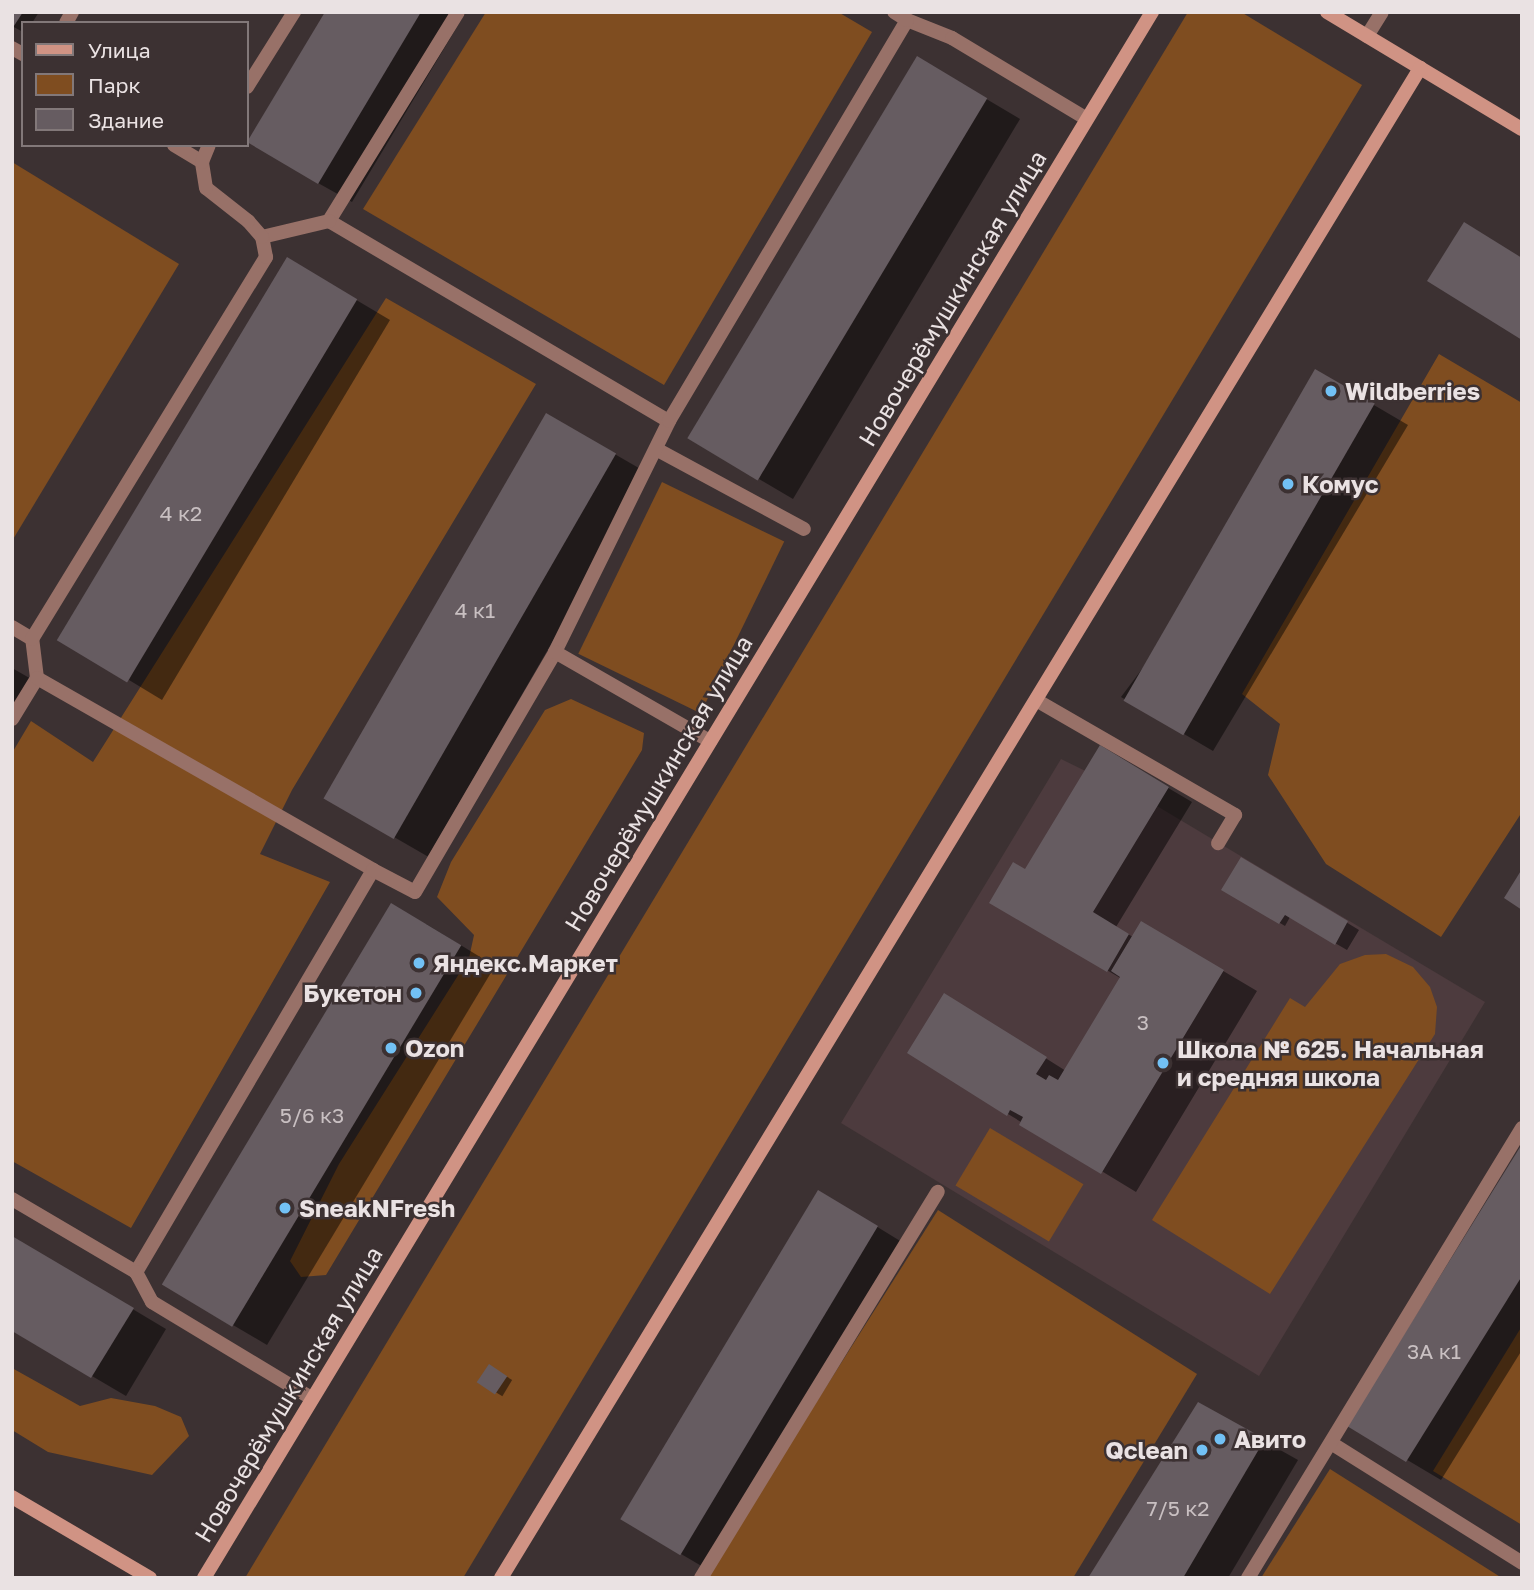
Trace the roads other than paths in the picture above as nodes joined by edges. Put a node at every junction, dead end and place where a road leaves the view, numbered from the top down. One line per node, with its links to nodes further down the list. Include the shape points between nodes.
1 (294, 12): 9 (lane)
2 (458, 12): 15 (lane)
3 (1152, 12): 10 (street, Новочерёмушкинская улица)
4 (1326, 12): 7 (street)
5 (1382, 12): 7 (lane)
6 (900, 16): 10 (lane, via 952,38); 17 (lane)
7 (1367, 36): 8 (street)
8 (1420, 68): 11 (street); 24 (street)
9 (248, 85)
10 (1087, 120): 26 (street, Новочерёмушкинская улица)
11 (1522, 129)
12 (177, 147): 14 (lane)
13 (208, 147): 14 (lane)
14 (202, 162): 16 (lane, via 206,188)
15 (330, 221): 16 (lane); 17 (lane)
16 (262, 237): 21 (lane, via 266,257)
17 (669, 421): 18 (lane)
18 (656, 449): 19 (lane); 22 (lane)
19 (804, 529)
20 (12, 627): 21 (lane)
21 (32, 639): 23 (lane)
22 (555, 652): 26 (lane); 28 (lane, via 415,892)
23 (37, 678): 25 (lane); 28 (lane)
24 (1036, 700): 27 (lane, via 1235,815); 39 (street)
25 (12, 719)
26 (710, 741): 33 (street, Новочерёмушкинская улица)
27 (1218, 843)
28 (373, 870): 32 (lane)
29 (1522, 1128): 34 (lane)
30 (938, 1192): 40 (lane)
31 (12, 1199): 32 (lane)
32 (136, 1272): 33 (lane, via 152,1302)
33 (312, 1398): 38 (street, Новочерёмушкинская улица)
34 (1331, 1443): 36 (lane); 41 (lane)
35 (12, 1497): 37 (street)
36 (1522, 1563)
37 (150, 1578)
38 (204, 1578)
39 (501, 1578)
40 (701, 1578)
41 (1248, 1578)

